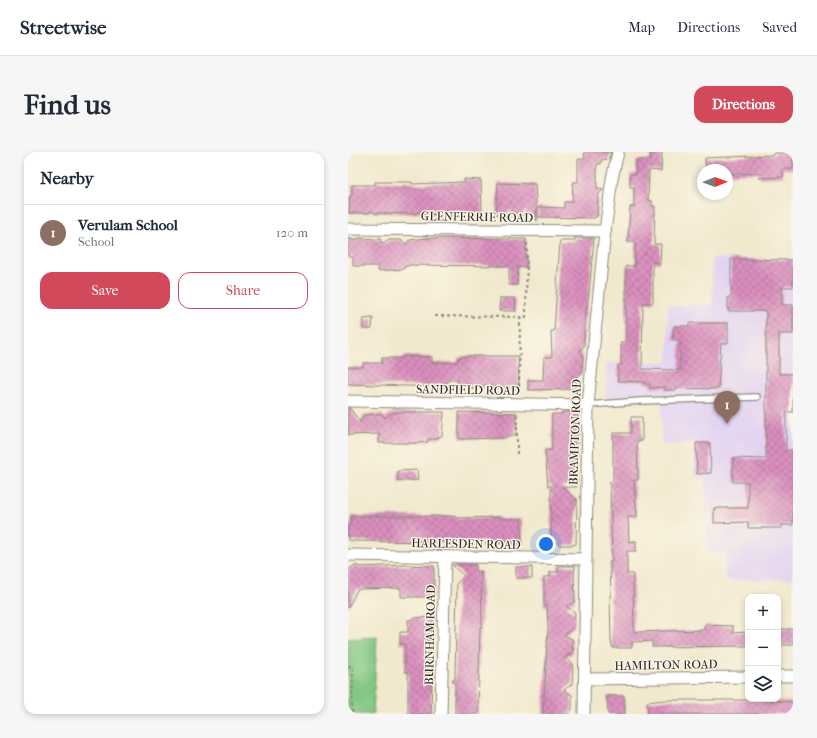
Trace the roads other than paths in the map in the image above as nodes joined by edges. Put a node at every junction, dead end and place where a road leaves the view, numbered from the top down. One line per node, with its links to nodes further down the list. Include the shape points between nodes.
1 (618, 152): 3 (street, BRAMPTON ROAD)
2 (348, 229): 3 (street, GLENFERRIE ROAD)
3 (605, 231): 6 (street, BRAMPTON ROAD)
4 (757, 397): 6 (lane)
5 (348, 401): 6 (street, SANDFIELD ROAD)
6 (588, 405): 9 (street, BRAMPTON ROAD)
7 (348, 555): 8 (street, HARLESDEN ROAD)
8 (445, 557): 9 (street, HARLESDEN ROAD); 14 (street, BURNHAM ROAD)
9 (584, 559): 13 (street, BRAMPTON ROAD)
10 (781, 676): 11 (street)
11 (793, 676)
12 (745, 677): 13 (street, HAMILTON ROAD)
13 (585, 679): 15 (street, BRAMPTON ROAD)
14 (441, 714)
15 (584, 714)

